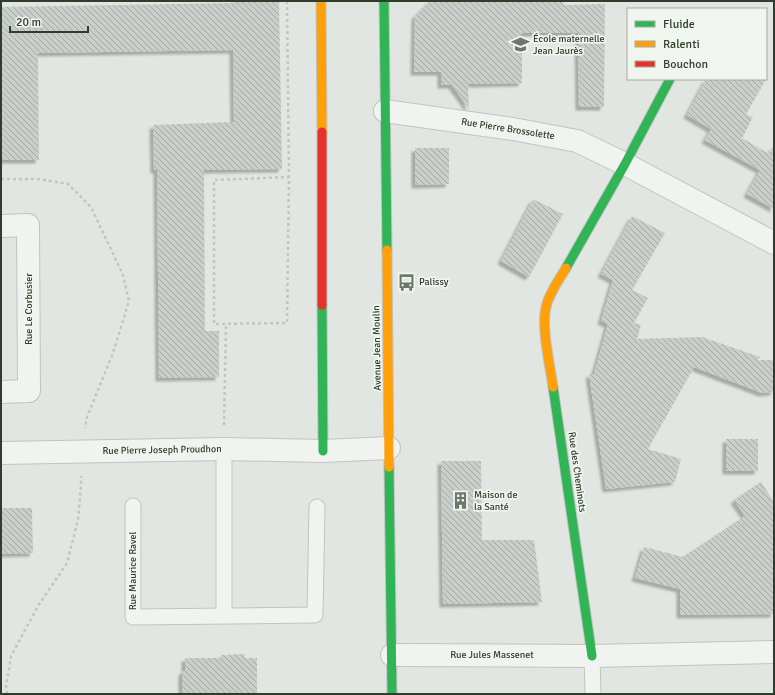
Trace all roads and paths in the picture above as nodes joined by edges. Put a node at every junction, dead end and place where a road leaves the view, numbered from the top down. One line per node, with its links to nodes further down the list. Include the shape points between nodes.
1 (287, 1): 7 (path)
2 (321, 1): 17 (street)
3 (384, 1): 5 (street, Avenue Jean Moulin)
4 (669, 80): 6 (street)
5 (385, 111): 6 (street, Rue Pierre Brossolette, via 513,128 576,141); 14 (street, Avenue Jean Moulin)
6 (625, 164): 10 (street, Rue Pierre Brossolette); 24 (street, Rue des Cheminots, via 552,292 546,306 544,322)
7 (289, 177): 11 (path, via 288,323); 11 (path, via 214,180 214,324)
8 (1, 179): 16 (path, via 39,179 68,184 90,207 123,275 129,301 113,353 87,417)
9 (1, 226): 12 (street, Rue Le Corbusier, via 28,225 29,392)
10 (774, 243)
11 (226, 324): 13 (path)
12 (1, 392)
13 (224, 426)
14 (389, 448): 17 (street, Rue Pierre Joseph Proudhon); 23 (street, Avenue Jean Moulin)
15 (224, 449): 16 (street, Rue Pierre Joseph Proudhon); 17 (street, Rue Pierre Joseph Proudhon); 21 (lane)
16 (80, 451): 18 (street, Rue Pierre Joseph Proudhon); 25 (path, via 78,520 67,563 38,606 11,656)
17 (323, 451)
18 (1, 453)
19 (133, 506): 21 (lane, Rue Maurice Ravel, via 133,618)
20 (317, 507): 21 (lane, Rue Maurice Ravel, via 315,615)
21 (224, 616)
22 (774, 652): 24 (street, Rue Jules Massenet)
23 (392, 655): 24 (street, Rue Jules Massenet); 26 (street, Avenue Jean Moulin)
24 (592, 656): 27 (lane)
25 (7, 694)
26 (392, 694)
27 (593, 694)

